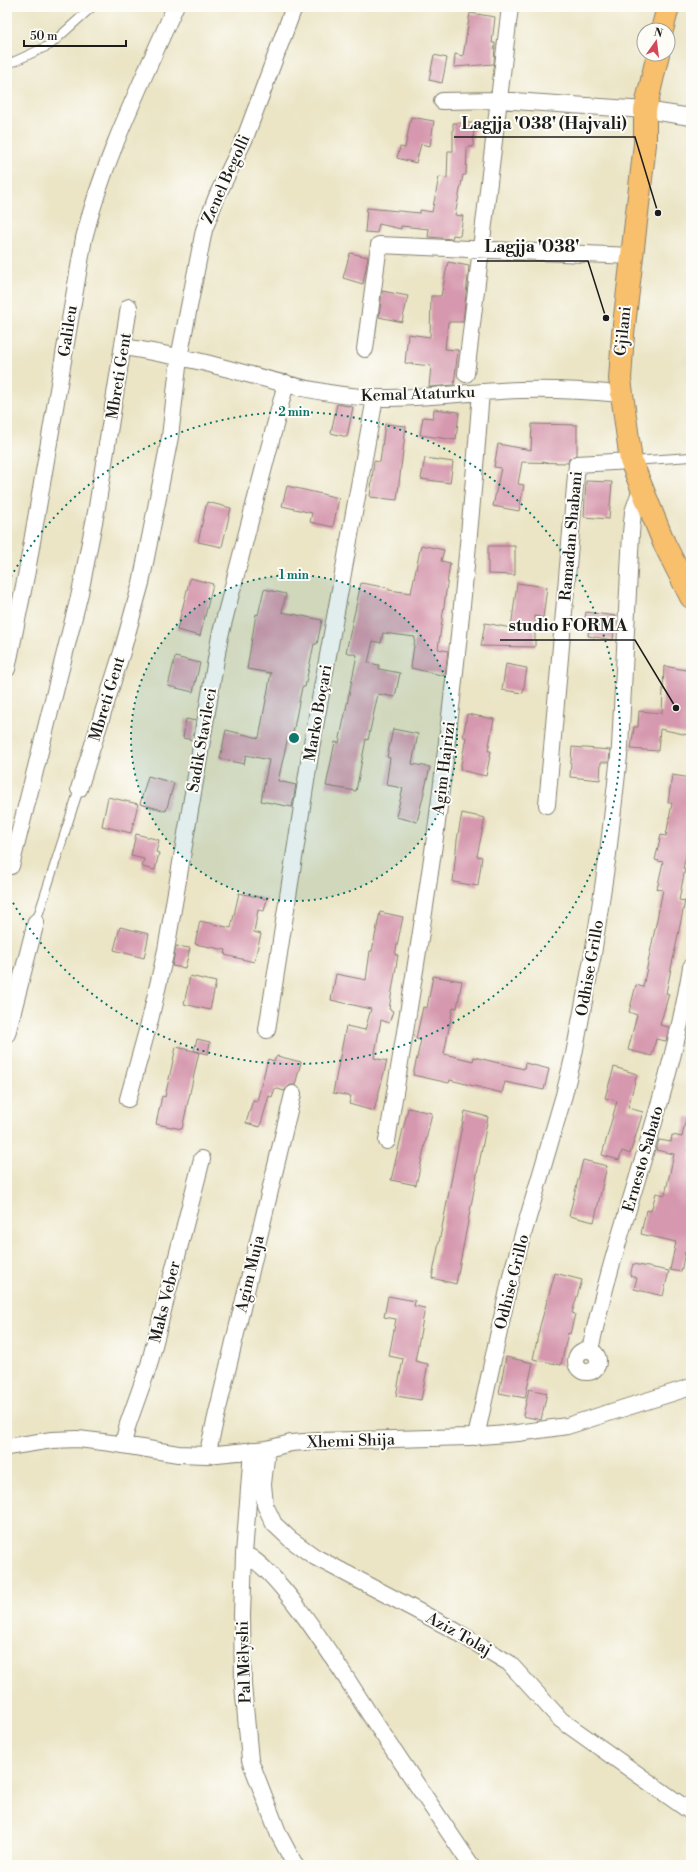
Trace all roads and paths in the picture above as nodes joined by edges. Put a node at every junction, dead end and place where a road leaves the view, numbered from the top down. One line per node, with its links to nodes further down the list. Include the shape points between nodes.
1 (92, 7): 7 (lane, via 50,45 13,62)
2 (175, 7): 28 (street, Galileu, via 110,159 92,204 85,231 27,571)
3 (294, 7): 18 (street, Zenel Begolli, via 245,138 216,196 204,230)
4 (510, 7): 9 (street)
5 (668, 7): 6 (main road)
6 (664, 22)
7 (7, 62)
8 (656, 62): 11 (main road, Gjilani)
9 (498, 100): 10 (street); 11 (street); 13 (street)
10 (442, 101)
11 (645, 110): 12 (street); 14 (main road, Gjilani, via 645,144)
12 (691, 117)
13 (482, 249): 14 (street); 17 (street, via 378,245); 19 (street)
14 (632, 256): 22 (main road, Gjilani, via 620,364)
15 (129, 307): 16 (street, Mbreti Gent)
16 (124, 347): 18 (street, Kemal Ataturku); 31 (street, Mbreti Gent, via 80,593)
17 (365, 349)
18 (179, 358): 20 (street, Kemal Ataturku); 29 (street, Mbreti Gent, via 170,437 141,583)
19 (466, 374)
20 (286, 383): 23 (street, Kemal Ataturku, via 344,395); 37 (street, Sadik Stavileci, via 220,636 166,950)
21 (481, 392): 22 (street, Kemal Ataturku, via 562,390); 23 (street, Kemal Ataturku); 38 (street, Agim Hajrizi, via 470,539 438,815)
22 (621, 394): 25 (main road, Gjilani)
23 (376, 398): 34 (street, Marko Boçari, via 312,743)
24 (691, 457): 25 (lane)
25 (631, 461): 26 (main road, Gjilani); 30 (street, Ramadan Shabani, via 577,464)
26 (641, 489): 27 (main road, Gjilani, via 664,544); 42 (street, Odhise Grillo, via 630,533 615,802 585,997 564,1095 512,1272)
27 (691, 597)
28 (7, 669)
29 (79, 789): 32 (lane, Mbreti Gent)
30 (547, 805)
31 (11, 866)
32 (36, 922): 35 (street, Mbreti Gent)
33 (691, 967): 40 (street, Ernesto Sabato, via 668,1070 605,1286)
34 (267, 1030)
35 (7, 1034)
36 (293, 1094): 46 (street, Agim Muja)
37 (128, 1099)
38 (387, 1141)
39 (202, 1158): 43 (street, Maks Veber, via 149,1365)
40 (590, 1350)
41 (691, 1387): 42 (street, Xhemi Shija, via 566,1426 518,1434)
42 (476, 1437): 45 (street, Xhemi Shija, via 318,1441)
43 (123, 1444): 44 (street, Xhemi Shija, via 78,1439); 46 (street, Xhemi Shija, via 178,1454)
44 (7, 1448)
45 (260, 1449): 46 (street, Xhemi Shija); 47 (street, Pal Mëlyshi); 48 (street, Aziz Tolaj, via 265,1505 274,1524 290,1540 315,1557 452,1629 509,1663 561,1720)
46 (207, 1455)
47 (244, 1554): 49 (street, Pal Mëlyshi, via 243,1686 250,1760 279,1835); 50 (street, via 254,1558 281,1586 322,1642)
48 (691, 1812)
49 (295, 1865)
50 (471, 1865)

